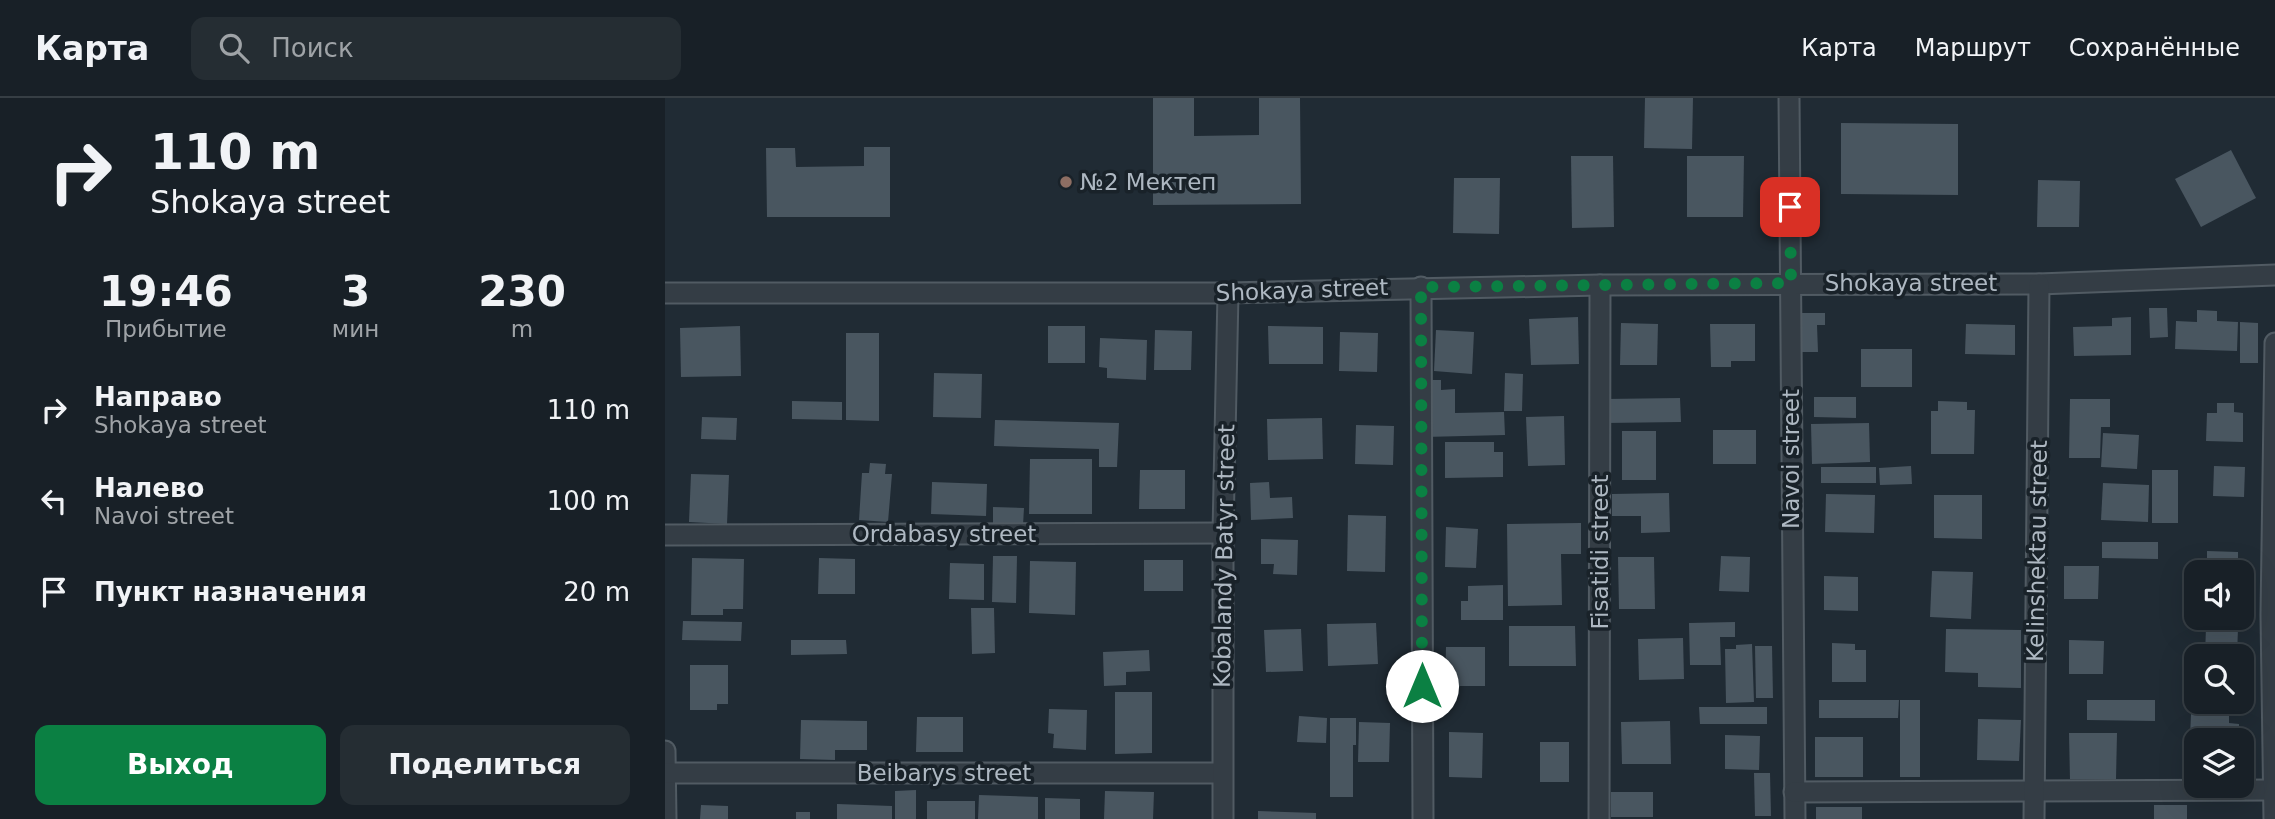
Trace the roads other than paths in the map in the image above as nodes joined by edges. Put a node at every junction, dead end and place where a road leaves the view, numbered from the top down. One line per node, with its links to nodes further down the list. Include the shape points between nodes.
1 (1789, 98): 3 (street, Navoi street)
2 (2275, 275): 4 (street, Shokaya street)
3 (1791, 283): 4 (street, Shokaya street); 5 (street, Shokaya street); 16 (street, Navoi street)
4 (2039, 284): 17 (street, Kelinshektau street)
5 (1600, 285): 6 (street, Shokaya street); 21 (street, Fisatidi street)
6 (1421, 287): 8 (street, Shokaya street); 20 (street)
7 (665, 293): 8 (street, Shokaya street)
8 (1228, 293): 10 (street, Kobalandy Batyr street)
9 (2275, 343): 15 (street)
10 (1223, 533): 11 (street, Ordabasy street); 14 (street, Kobalandy Batyr street)
11 (665, 535)
12 (665, 751): 13 (street)
13 (665, 773): 14 (street, Beibarys street); 18 (street)
14 (1222, 773): 19 (street, Kobalandy Batyr street)
15 (2274, 790): 17 (street); 24 (street)
16 (1794, 792): 17 (street); 22 (street, Navoi street)
17 (2034, 792): 23 (street, Kelinshektau street)
18 (666, 819)
19 (1223, 819)
20 (1423, 819)
21 (1599, 819)
22 (1795, 819)
23 (2034, 819)
24 (2274, 819)

